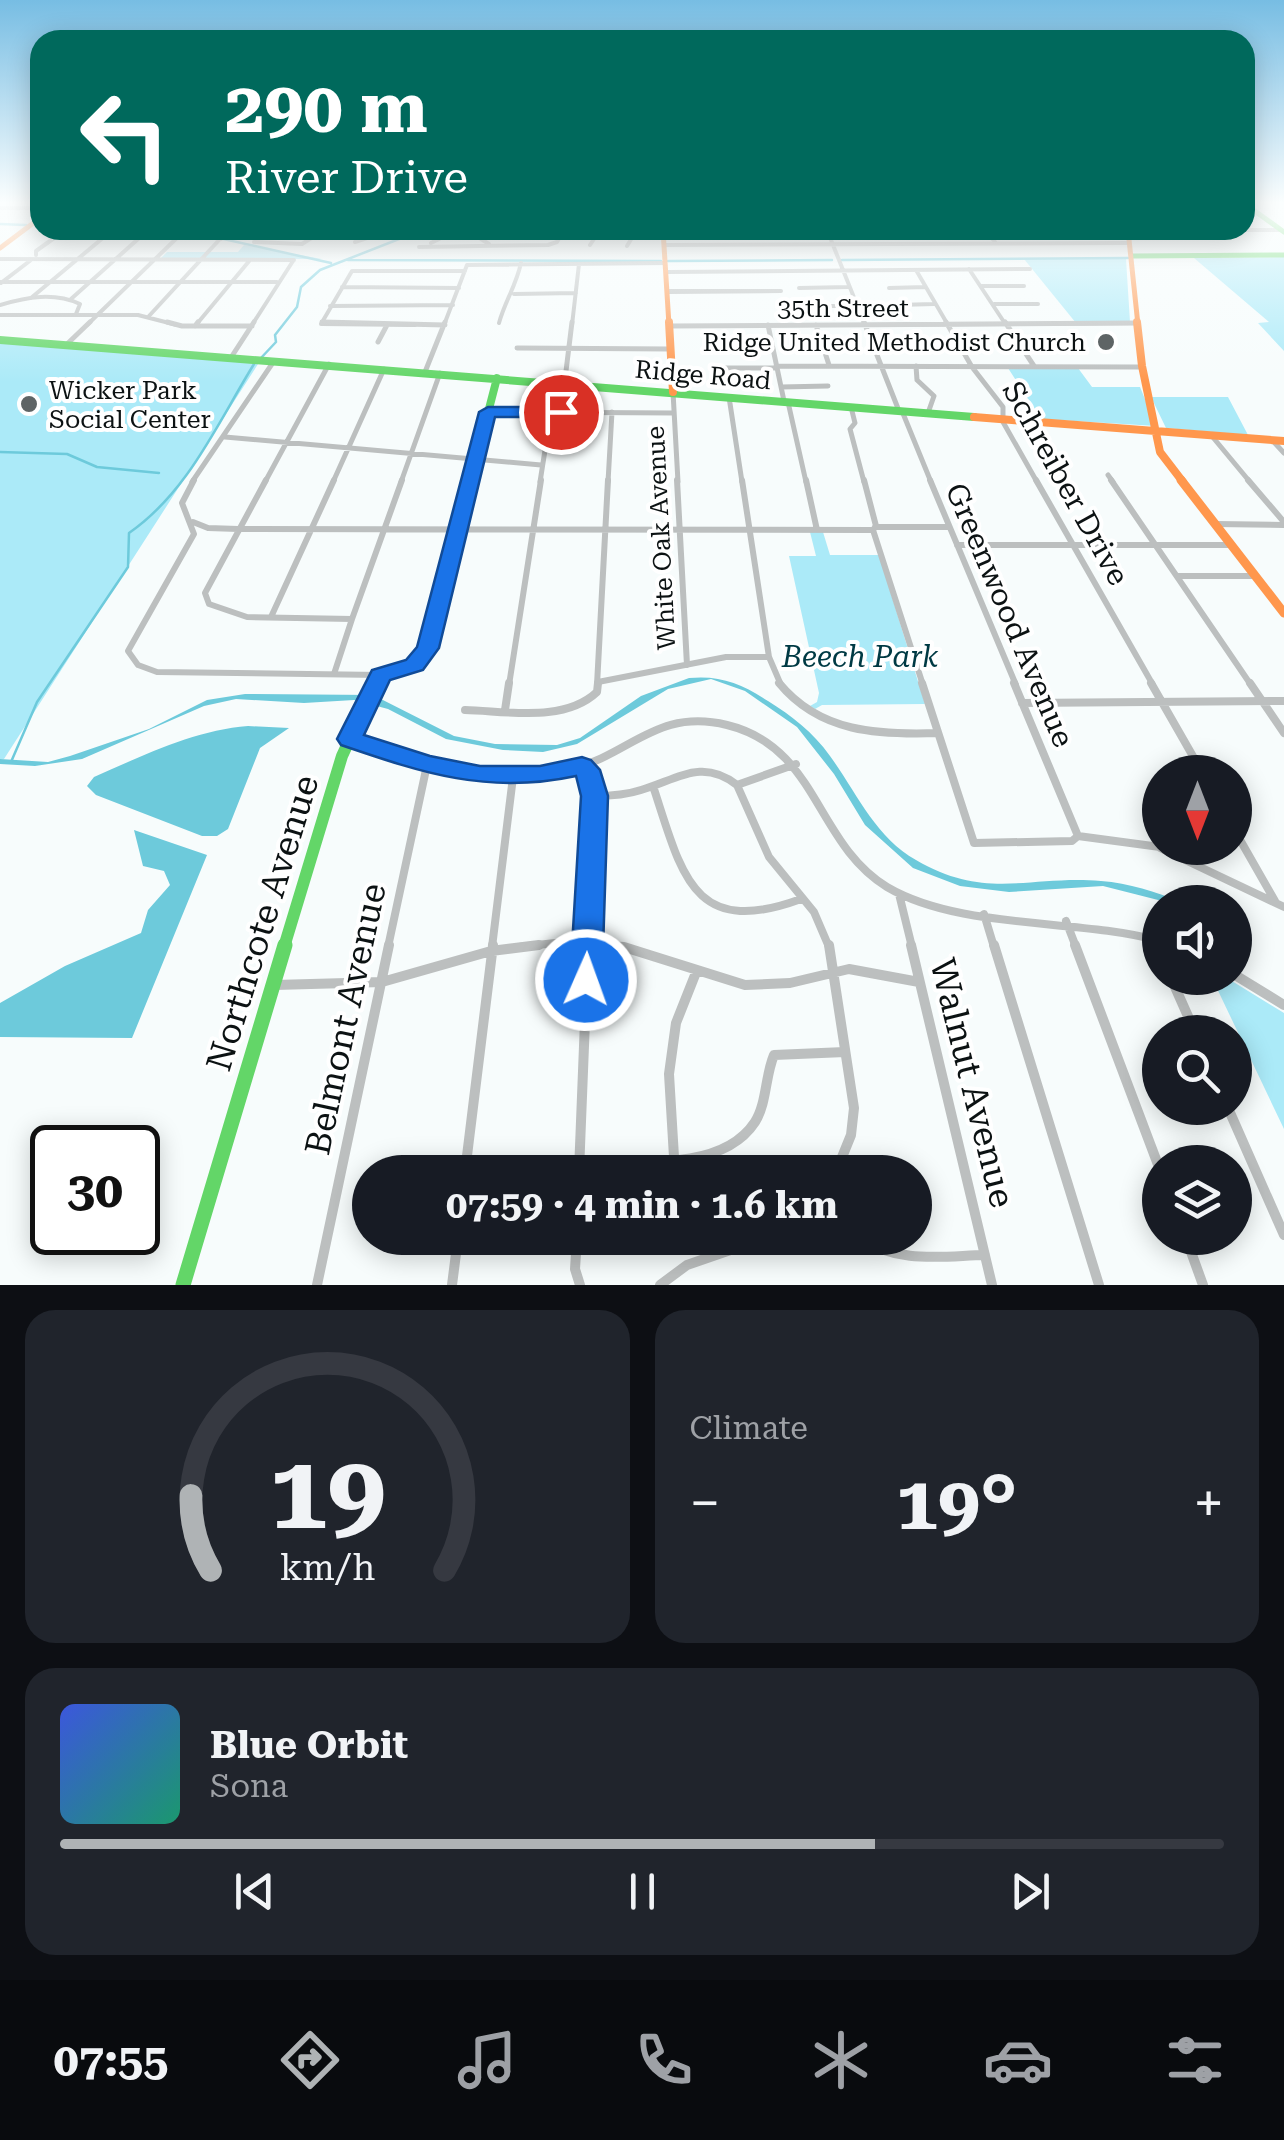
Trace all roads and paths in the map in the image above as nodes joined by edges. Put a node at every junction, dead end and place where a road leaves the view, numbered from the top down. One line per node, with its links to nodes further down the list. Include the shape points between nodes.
1 (27, 262): 19 (street)
2 (74, 262): 20 (street)
3 (114, 262): 21 (street)
4 (152, 262): 22 (street)
5 (200, 262): 23 (street)
6 (248, 262): 24 (street)
7 (292, 262): 25 (street)
8 (666, 262): 13 (main road, White Oak Avenue)
9 (839, 262): 18 (street, Greenwood Avenue)
10 (1133, 262): 54 (main road)
11 (521, 264): 12 (street); 17 (street, via 470,264); 36 (street)
12 (579, 264): 13 (street); 35 (street)
13 (666, 267): 18 (street); 34 (main road, White Oak Avenue)
14 (969, 269): 15 (street); 16 (street); 26 (street)
15 (1030, 269)
16 (916, 270): 18 (street); 30 (street, Schreiber Drive)
17 (465, 271): 28 (street, via 352,271); 31 (street)
18 (842, 271): 29 (street, Greenwood Avenue)
19 (1, 282): 20 (street)
20 (50, 282): 21 (street); 37 (street)
21 (90, 282): 22 (street); 38 (street)
22 (130, 282): 23 (street); 50 (street)
23 (181, 282): 24 (street); 51 (street)
24 (231, 282): 25 (street); 60 (street)
25 (277, 282): 61 (street)
26 (980, 286): 27 (street); 41 (street)
27 (1024, 286)
28 (342, 287): 31 (street); 44 (street)
29 (848, 287): 32 (street); 47 (street, Greenwood Avenue)
30 (926, 287): 33 (street); 40 (street, Schreiber Drive)
31 (460, 288): 45 (street)
32 (800, 288)
33 (889, 288)
34 (667, 291): 34 (street, via 781,291); 62 (main road, White Oak Avenue)
35 (576, 293): 36 (street); 72 (street)
36 (514, 294): 52 (street)
37 (31, 298): 38 (street); 43 (street)
38 (71, 299): 49 (street, via 80,306)
39 (897, 304): 40 (street)
40 (935, 304): 59 (street, Schreiber Drive)
41 (993, 304): 42 (street); 53 (street)
42 (1038, 304)
43 (0, 305)
44 (330, 306): 45 (street); 55 (street, via 321,323)
45 (453, 306): 56 (street)
46 (805, 306): 47 (street)
47 (856, 306): 58 (street, Greenwood Avenue)
48 (0, 315): 49 (street)
49 (75, 315): 50 (street)
50 (97, 315): 51 (street); 66 (street)
51 (149, 316): 60 (street)
52 (499, 323)
53 (1006, 324): 54 (street, 35th Street); 59 (street, 35th Street); 67 (street)
54 (1138, 324): 83 (main road)
55 (386, 325): 56 (street); 65 (street)
56 (445, 325): 86 (street)
57 (816, 325): 58 (street, 35th Street); 63 (street, 35th Street); 77 (street)
58 (863, 325): 59 (street, 35th Street); 78 (street, Greenwood Avenue)
59 (947, 325): 81 (street, Schreiber Drive)
60 (194, 326): 61 (street)
61 (252, 326): 74 (street)
62 (669, 326): 63 (street, 35th Street); 73 (main road, White Oak Avenue)
63 (768, 326): 70 (street)
64 (0, 340): 66 (main road, Ridge Road)
65 (378, 342)
66 (66, 345): 74 (main road, Ridge Road)
67 (1020, 345): 68 (street); 82 (street)
68 (1067, 345)
69 (721, 346): 70 (street)
70 (772, 346): 80 (street)
71 (517, 348): 72 (street)
72 (569, 348): 73 (street); 89 (street)
73 (670, 348): 92 (main road, White Oak Avenue)
74 (232, 356): 75 (main road, Ridge Road)
75 (265, 359): 76 (main road, Ridge Road); 106 (street)
76 (329, 364): 85 (main road, Ridge Road); 108 (street)
77 (828, 365): 78 (street); 80 (street)
78 (880, 365): 79 (street); 96 (street, Greenwood Avenue)
79 (916, 366): 81 (street); 102 (street, via 916,380 934,396)
80 (777, 367): 84 (street); 91 (street)
81 (972, 367): 82 (street); 103 (street, Schreiber Drive, via 1003,407)
82 (1035, 367): 83 (street)
83 (1142, 367): 104 (main road)
84 (725, 368)
85 (384, 369): 86 (main road, Ridge Road); 109 (street)
86 (425, 372): 87 (main road, Ridge Road)
87 (440, 373): 88 (main road, Ridge Road); 111 (street)
88 (497, 378): 89 (main road, Ridge Road); 97 (main road)
89 (566, 384): 92 (main road, Ridge Road); 99 (street)
90 (828, 386): 91 (street)
91 (781, 387): 94 (street)
92 (673, 392): 93 (main road, Ridge Road); 101 (street, White Oak Avenue)
93 (729, 397): 94 (main road, Ridge Road); 127 (street)
94 (786, 402): 95 (main road, Ridge Road); 128 (street)
95 (851, 407): 96 (main road, Ridge Road); 119 (street, via 856,424 850,429)
96 (900, 411): 102 (main road, Ridge Road); 118 (street, Greenwood Avenue)
97 (488, 412): 98 (street); 112 (main road)
98 (551, 412): 99 (street); 113 (street)
99 (561, 412): 100 (street)
100 (612, 412): 101 (street); 125 (street)
101 (674, 413): 126 (street, White Oak Avenue)
102 (928, 413): 103 (main road, Ridge Road)
103 (1002, 418): 104 (main road, Ridge Road); 132 (street, Schreiber Drive)
104 (1160, 431): 105 (main road, Ridge Road); 117 (main road, via 1160,452)
105 (1211, 435): 107 (main road, Ridge Road); 116 (street)
106 (225, 437): 108 (street); 115 (street, via 184,495)
107 (1278, 441): 110 (street)
108 (285, 442): 109 (street); 120 (street)
109 (348, 448): 111 (street); 121 (street)
110 (1284, 452)
111 (410, 453): 112 (street); 122 (street)
112 (474, 459): 113 (street); 123 (main road)
113 (542, 465): 124 (street)
114 (1108, 475): 129 (street)
115 (193, 522): 120 (street); 140 (street, via 194,534 128,651 138,665)
116 (1284, 523): 117 (street)
117 (1216, 524): 130 (main road)
118 (949, 527): 119 (street); 131 (street, Greenwood Avenue)
119 (874, 528): 128 (street); 149 (street)
120 (238, 529): 121 (street); 136 (street, via 208,582 206,599 232,616)
121 (311, 529): 122 (street); 136 (street)
122 (382, 530): 123 (street); 137 (street)
123 (457, 530): 124 (street); 141 (main road, via 424,656)
124 (533, 530): 125 (street); 148 (street)
125 (606, 530): 126 (street); 142 (street)
126 (680, 530): 127 (street); 139 (street, White Oak Avenue)
127 (749, 530): 128 (street); 138 (street)
128 (817, 530)
129 (1157, 544): 130 (street); 132 (street); 133 (street)
130 (1231, 544): 134 (main road)
131 (958, 545): 132 (street); 146 (street, Greenwood Avenue)
132 (1073, 545): 144 (street, Schreiber Drive)
133 (1178, 576): 134 (street); 145 (street)
134 (1255, 576): 135 (main road)
135 (1284, 613)
136 (271, 618): 137 (street)
137 (352, 619): 140 (street)
138 (768, 657): 139 (street); 149 (street, via 777,685 837,727 866,734)
139 (687, 665): 142 (street)
140 (334, 674): 141 (street)
141 (380, 675): 151 (main road, Northcote Avenue)
142 (598, 682): 148 (street, via 591,700 572,709)
143 (1284, 700): 145 (street)
144 (1161, 701): 145 (street); 146 (street); 152 (street, Schreiber Drive)
145 (1262, 701): 150 (street)
146 (1022, 703): 160 (street, Greenwood Avenue)
147 (464, 710): 148 (street)
148 (504, 710)
149 (938, 733): 160 (street, via 974,843 1072,842)
150 (1284, 733)
151 (350, 739): 153 (street); 176 (main road, Northcote Avenue)
152 (1192, 755)
153 (427, 764): 156 (street); 174 (street, Belmont Avenue)
154 (796, 764): 155 (street, via 751,732 682,720 651,727); 157 (street); 164 (street, via 842,847)
155 (582, 766): 156 (street); 159 (street)
156 (513, 777): 171 (street)
157 (737, 784): 158 (street, via 700,768); 165 (street, via 769,858)
158 (652, 786): 159 (street); 165 (street, via 681,870 699,895 756,914)
159 (594, 796): 170 (street)
160 (1078, 836): 161 (street)
161 (1142, 845)
162 (1252, 859): 166 (street)
163 (1196, 865): 166 (street)
164 (899, 894): 167 (street); 175 (street, Walnut Avenue)
165 (801, 899): 173 (street, via 823,925)
166 (1280, 905)
167 (984, 914): 168 (street); 200 (street)
168 (1066, 921): 169 (street); 181 (street)
169 (1142, 937)
170 (587, 943): 171 (street); 172 (street, via 650,953); 183 (street)
171 (491, 951): 174 (street); 182 (street)
172 (697, 970): 173 (street, via 768,986); 184 (street, via 676,1024 669,1074)
173 (834, 972): 175 (street, via 869,970); 179 (street)
174 (382, 982): 176 (street); 195 (street, Belmont Avenue)
175 (918, 982): 188 (street, Walnut Avenue)
176 (273, 985): 194 (main road, Northcote Avenue)
177 (1252, 985): 178 (street)
178 (1284, 1005)
179 (845, 1052): 185 (street, via 774,1055 759,1115 748,1132); 186 (street, via 854,1108)
180 (1235, 1125): 187 (street)
181 (1151, 1145)
182 (468, 1155)
183 (579, 1155)
184 (674, 1155)
185 (711, 1155)
186 (843, 1155)
187 (1284, 1235)
188 (985, 1254): 192 (street); 199 (street, Walnut Avenue)
189 (456, 1255): 196 (street)
190 (576, 1255): 197 (street)
191 (713, 1255): 198 (street, via 686,1262)
192 (900, 1255)
193 (1193, 1255): 201 (street)
194 (183, 1285)
195 (318, 1285)
196 (452, 1285)
197 (580, 1285)
198 (660, 1285)
199 (992, 1285)
200 (1099, 1285)
201 (1204, 1285)

